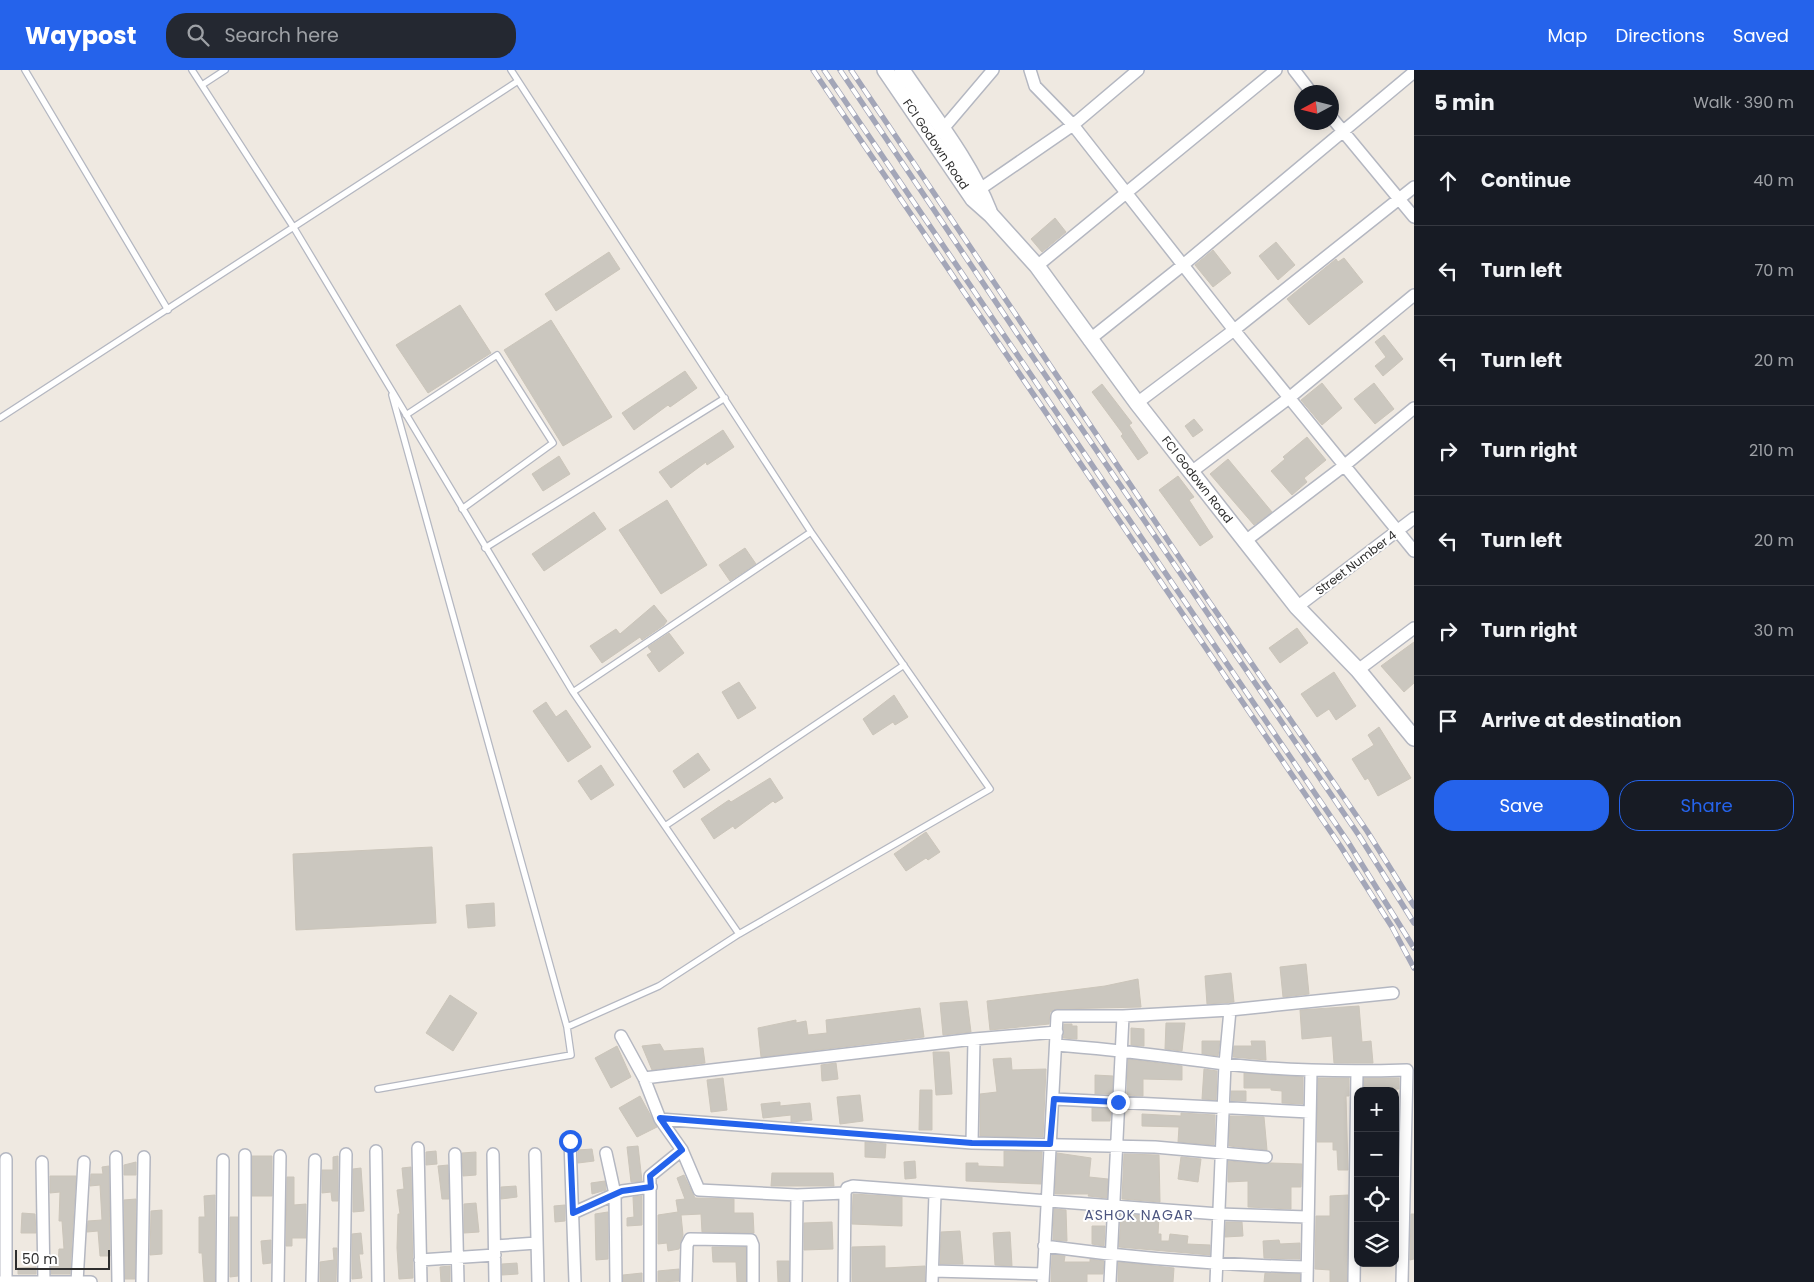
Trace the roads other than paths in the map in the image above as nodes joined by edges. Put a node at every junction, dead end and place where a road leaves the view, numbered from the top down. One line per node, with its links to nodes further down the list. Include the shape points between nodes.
1 (25, 70): 30 (lane)
2 (192, 70): 14 (lane)
3 (225, 70): 14 (lane)
4 (511, 70): 13 (lane)
5 (885, 70): 24 (street, FCI Godown Road, via 973,199)
6 (902, 70): 18 (street, FCI Godown Road)
7 (993, 70): 18 (street)
8 (1030, 70): 16 (street, via 1035,86)
9 (1138, 70): 16 (street)
10 (1276, 70): 22 (street)
11 (1294, 70): 15 (street)
12 (1414, 72): 19 (street)
13 (518, 81): 26 (lane); 34 (lane)
14 (202, 85): 26 (lane)
15 (1306, 85)
16 (1073, 125): 21 (street); 22 (street)
17 (1339, 128): 19 (street)
18 (942, 130): 21 (street, FCI Godown Road)
19 (1342, 132): 23 (street); 27 (street)
20 (1414, 187): 23 (street)
21 (980, 189): 24 (street, FCI Godown Road)
22 (1126, 192): 27 (street); 28 (street)
23 (1400, 199): 25 (street); 31 (street)
24 (991, 215): 28 (street, FCI Godown Road)
25 (1414, 217)
26 (294, 228): 30 (lane); 33 (lane)
27 (1183, 265): 31 (street); 32 (street)
28 (1036, 266): 32 (street, FCI Godown Road)
29 (1414, 295): 35 (street)
30 (168, 310): 39 (lane)
31 (1234, 330): 35 (street); 36 (street)
32 (1089, 340): 36 (street, FCI Godown Road)
33 (390, 388): 38 (lane); 60 (lane)
34 (725, 398): 45 (lane); 47 (lane)
35 (1289, 398): 40 (street); 41 (street)
36 (1137, 404): 41 (street, FCI Godown Road)
37 (1414, 408): 40 (street)
38 (406, 415): 42 (lane); 42 (lane, via 497,355 553,443)
39 (0, 418)
40 (1345, 465): 44 (street); 46 (street)
41 (1190, 472): 46 (street, FCI Godown Road)
42 (462, 508): 47 (lane)
43 (1414, 518): 44 (street, Street Number 4)
44 (1398, 531): 48 (street); 49 (street, Street Number 4)
45 (811, 532): 51 (lane); 53 (lane)
46 (1244, 542): 49 (street, FCI Godown Road)
47 (485, 548): 53 (lane)
48 (1414, 551)
49 (1297, 607): 52 (street, FCI Godown Road)
50 (1414, 628): 52 (street)
51 (904, 665): 55 (lane); 56 (lane, via 990,789)
52 (1358, 670): 54 (street, FCI Godown Road)
53 (573, 692): 55 (lane)
54 (1414, 738)
55 (665, 826): 56 (lane)
56 (739, 934): 60 (lane, via 659,986)
57 (1393, 993): 58 (street)
58 (1230, 1010): 59 (street); 66 (street)
59 (1123, 1016): 61 (street, via 1057,1016); 65 (street)
60 (567, 1027): 72 (lane, via 571,1055)
61 (1057, 1032): 63 (street); 64 (street)
62 (622, 1036): 70 (street)
63 (974, 1039): 70 (street); 79 (street)
64 (1056, 1045): 65 (street); 73 (street)
65 (1121, 1049): 66 (street); 74 (street)
66 (1225, 1064): 68 (street); 75 (street)
67 (1407, 1070): 69 (street); 71 (street); 149 (street)
68 (1311, 1071): 69 (street); 76 (street)
69 (1357, 1072): 148 (street)
70 (644, 1078): 77 (street)
71 (1414, 1082)
72 (378, 1089)
73 (1054, 1099): 74 (street); 80 (street)
74 (1118, 1102): 75 (street); 81 (street)
75 (1224, 1106): 76 (street); 90 (street)
76 (1309, 1112): 110 (street)
77 (660, 1118): 79 (street); 83 (street)
78 (570, 1141): 108 (street)
79 (972, 1143): 80 (street)
80 (1050, 1144): 81 (street); 106 (street)
81 (1117, 1146): 90 (street); 107 (street)
82 (418, 1148): 116 (street)
83 (682, 1150): 101 (street, via 650,1176); 105 (street, via 700,1190)
84 (376, 1151): 133 (street)
85 (606, 1153): 102 (street)
86 (346, 1154): 132 (street)
87 (455, 1154): 115 (street)
88 (493, 1154): 113 (street)
89 (535, 1154): 111 (street)
90 (1222, 1154): 95 (street); 109 (street)
91 (245, 1155): 129 (street)
92 (280, 1156): 130 (street)
93 (116, 1157): 126 (street)
94 (144, 1157): 127 (street)
95 (1266, 1158)
96 (6, 1159): 122 (street)
97 (223, 1160): 128 (street)
98 (315, 1160): 131 (street)
99 (42, 1162): 123 (street)
100 (84, 1162): 124 (street)
101 (651, 1187): 102 (street); 140 (street)
102 (615, 1194): 108 (street); 139 (street)
103 (845, 1194): 104 (street, via 847,1188 853,1186); 105 (street); 144 (street)
104 (935, 1194): 106 (street); 119 (street)
105 (797, 1195): 143 (street)
106 (1046, 1200): 107 (street); 112 (street)
107 (1114, 1206): 109 (street); 114 (street)
108 (573, 1213): 138 (street)
109 (1219, 1214): 110 (street); 117 (street)
110 (1307, 1217): 118 (street)
111 (537, 1243): 113 (street); 137 (street)
112 (1044, 1246): 114 (street); 120 (street)
113 (495, 1251): 115 (street); 136 (street)
114 (1111, 1255): 117 (street); 145 (street)
115 (458, 1257): 116 (street); 135 (street)
116 (420, 1260): 134 (street)
117 (1217, 1264): 118 (street); 146 (street)
118 (1307, 1267): 147 (street)
119 (932, 1276): 120 (street)
120 (1043, 1278)
121 (0, 1282): 122 (street)
122 (6, 1282): 123 (street)
123 (44, 1282): 124 (street)
124 (77, 1282): 125 (street)
125 (91, 1282)
126 (118, 1282)
127 (142, 1282)
128 (222, 1282)
129 (246, 1282)
130 (278, 1282)
131 (312, 1282)
132 (344, 1282)
133 (378, 1282)
134 (421, 1282)
135 (458, 1282)
136 (495, 1282)
137 (538, 1282)
138 (576, 1282)
139 (616, 1282)
140 (650, 1282)
141 (686, 1282): 142 (street, via 686,1245 690,1239 751,1240 754,1245)
142 (753, 1282)
143 (796, 1282)
144 (844, 1282)
145 (1110, 1282)
146 (1216, 1282)
147 (1307, 1282)
148 (1354, 1282)
149 (1402, 1282)

